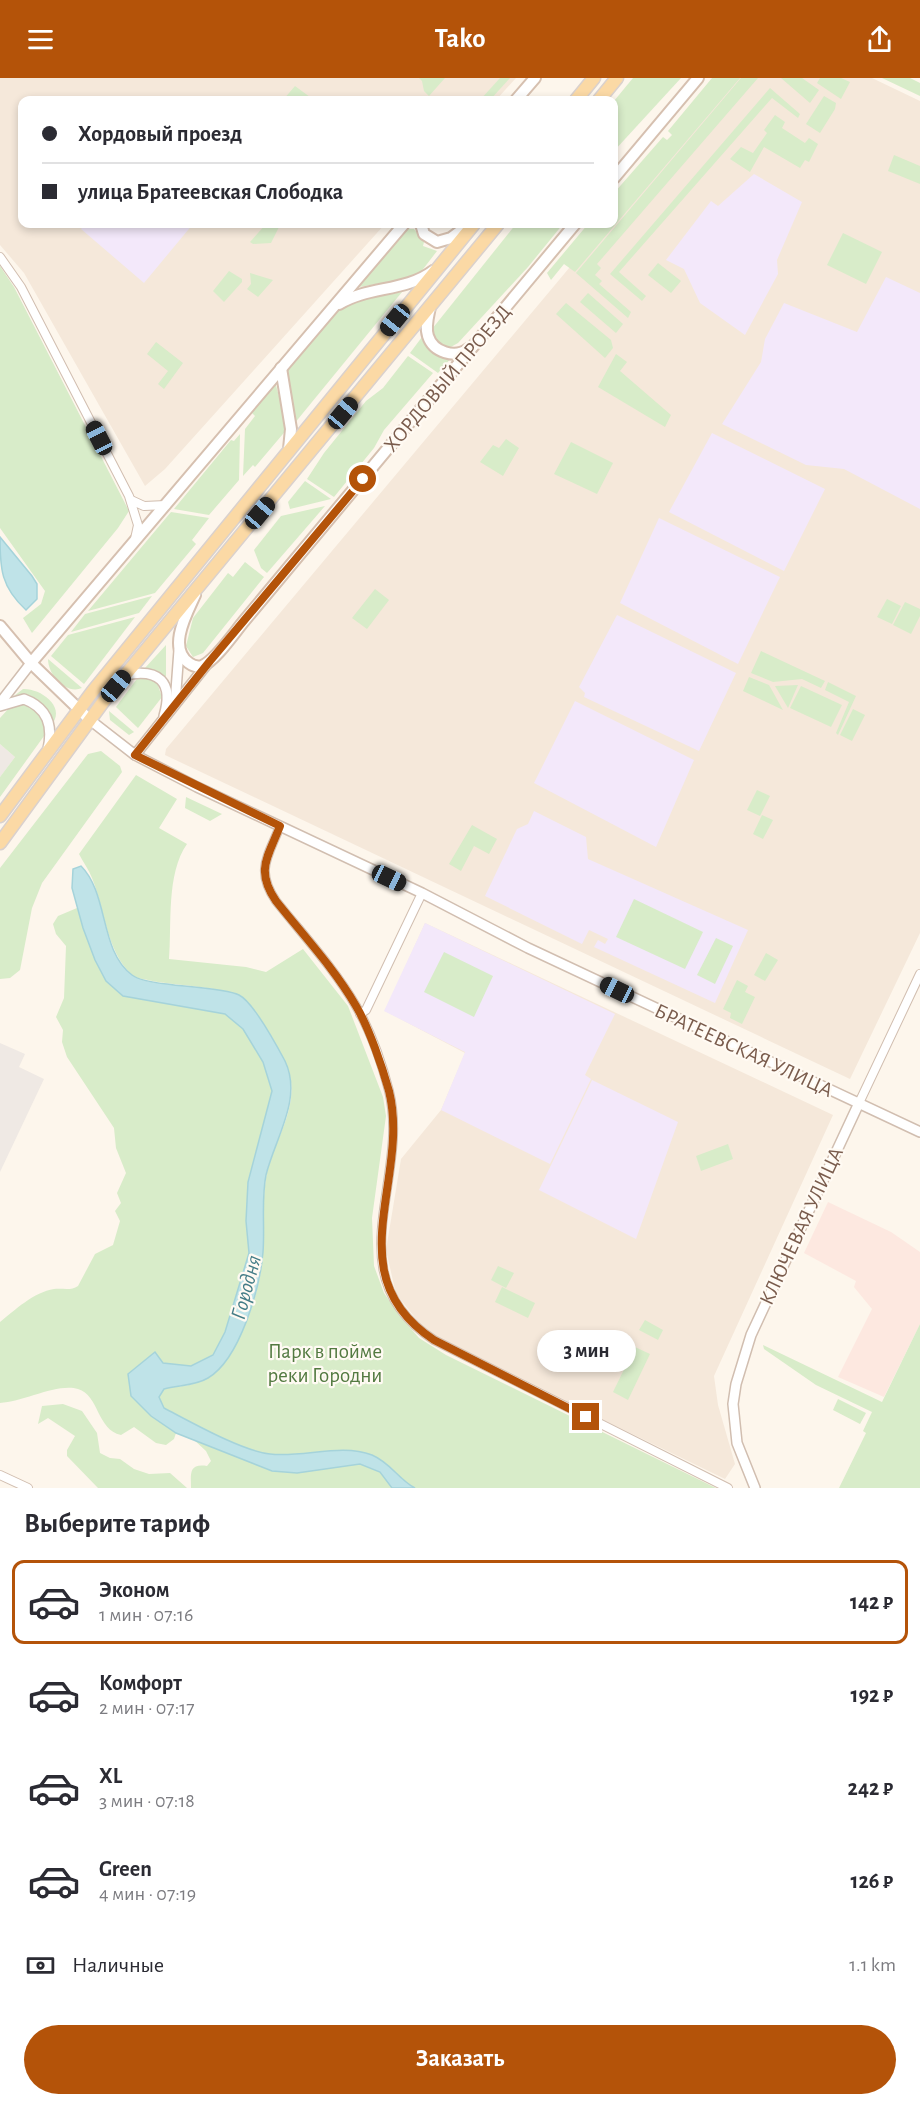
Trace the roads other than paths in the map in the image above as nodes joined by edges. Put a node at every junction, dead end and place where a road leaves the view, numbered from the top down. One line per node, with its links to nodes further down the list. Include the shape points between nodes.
1 (535, 78): 5 (main road)
2 (594, 78): 6 (main road)
3 (617, 78): 7 (main road)
4 (698, 78): 8 (main road)
5 (519, 96)
6 (579, 96)
7 (602, 96)
8 (618, 173)
9 (401, 228): 17 (main road)
10 (422, 228): 11 (main road, via 424,234 437,242)
11 (466, 228)
12 (469, 228): 16 (main road)
13 (495, 228): 18 (main road)
14 (572, 228): 19 (main road, ХОРДОВЫЙ ПРОЕЗД)
15 (0, 257): 22 (street, via 21,287)
16 (441, 265): 17 (main road, via 410,284 367,293); 21 (main road)
17 (333, 307): 20 (main road)
18 (430, 307): 19 (main road, via 427,333 435,347 460,354); 25 (main road)
19 (475, 344): 28 (main road, ХОРДОВЫЙ ПРОЕЗД)
20 (281, 368): 21 (main road, via 290,416); 23 (main road)
21 (290, 449): 33 (main road)
22 (130, 500): 23 (street, via 144,506); 24 (street, via 138,525)
23 (166, 506): 24 (main road)
24 (134, 543): 29 (main road)
25 (201, 584): 27 (main road, via 186,615); 30 (main road)
26 (0, 626): 29 (main road)
27 (179, 650): 28 (main road, via 195,666); 31 (street)
28 (210, 661): 31 (street, ХОРДОВЫЙ ПРОЕЗД)
29 (31, 663): 32 (street); 33 (main road)
30 (125, 675): 34 (street, via 148,672 159,678 166,689); 35 (main road)
31 (175, 704): 34 (street, ХОРДОВЫЙ ПРОЕЗД)
32 (0, 705): 36 (street, via 24,699 41,709 50,723)
33 (78, 710): 35 (main road); 36 (main road)
34 (163, 718): 37 (street, ХОРДОВЫЙ ПРОЕЗД)
35 (90, 720): 37 (street, БРАТЕЕВСКАЯ УЛИЦА); 40 (main road)
36 (48, 749): 38 (main road)
37 (135, 755): 39 (street, БРАТЕЕВСКАЯ УЛИЦА)
38 (0, 816)
39 (280, 826): 41 (street, БРАТЕЕВСКАЯ УЛИЦА); 43 (street, via 265,862 265,883)
40 (0, 843)
41 (422, 893): 43 (street, via 366,1010); 44 (street, БРАТЕЕВСКАЯ УЛИЦА, via 528,948)
42 (920, 974): 44 (street, КЛЮЧЕВАЯ УЛИЦА)
43 (360, 1014): 48 (street, via 393,1109 380,1249 385,1279 406,1316 434,1340)
44 (859, 1103): 45 (street, БРАТЕЕВСКАЯ УЛИЦА); 49 (street, КЛЮЧЕВАЯ УЛИЦА, via 751,1335 736,1384 733,1404 737,1443)
45 (920, 1132)
46 (0, 1475): 47 (street)
47 (28, 1488)
48 (728, 1488)
49 (755, 1488)

